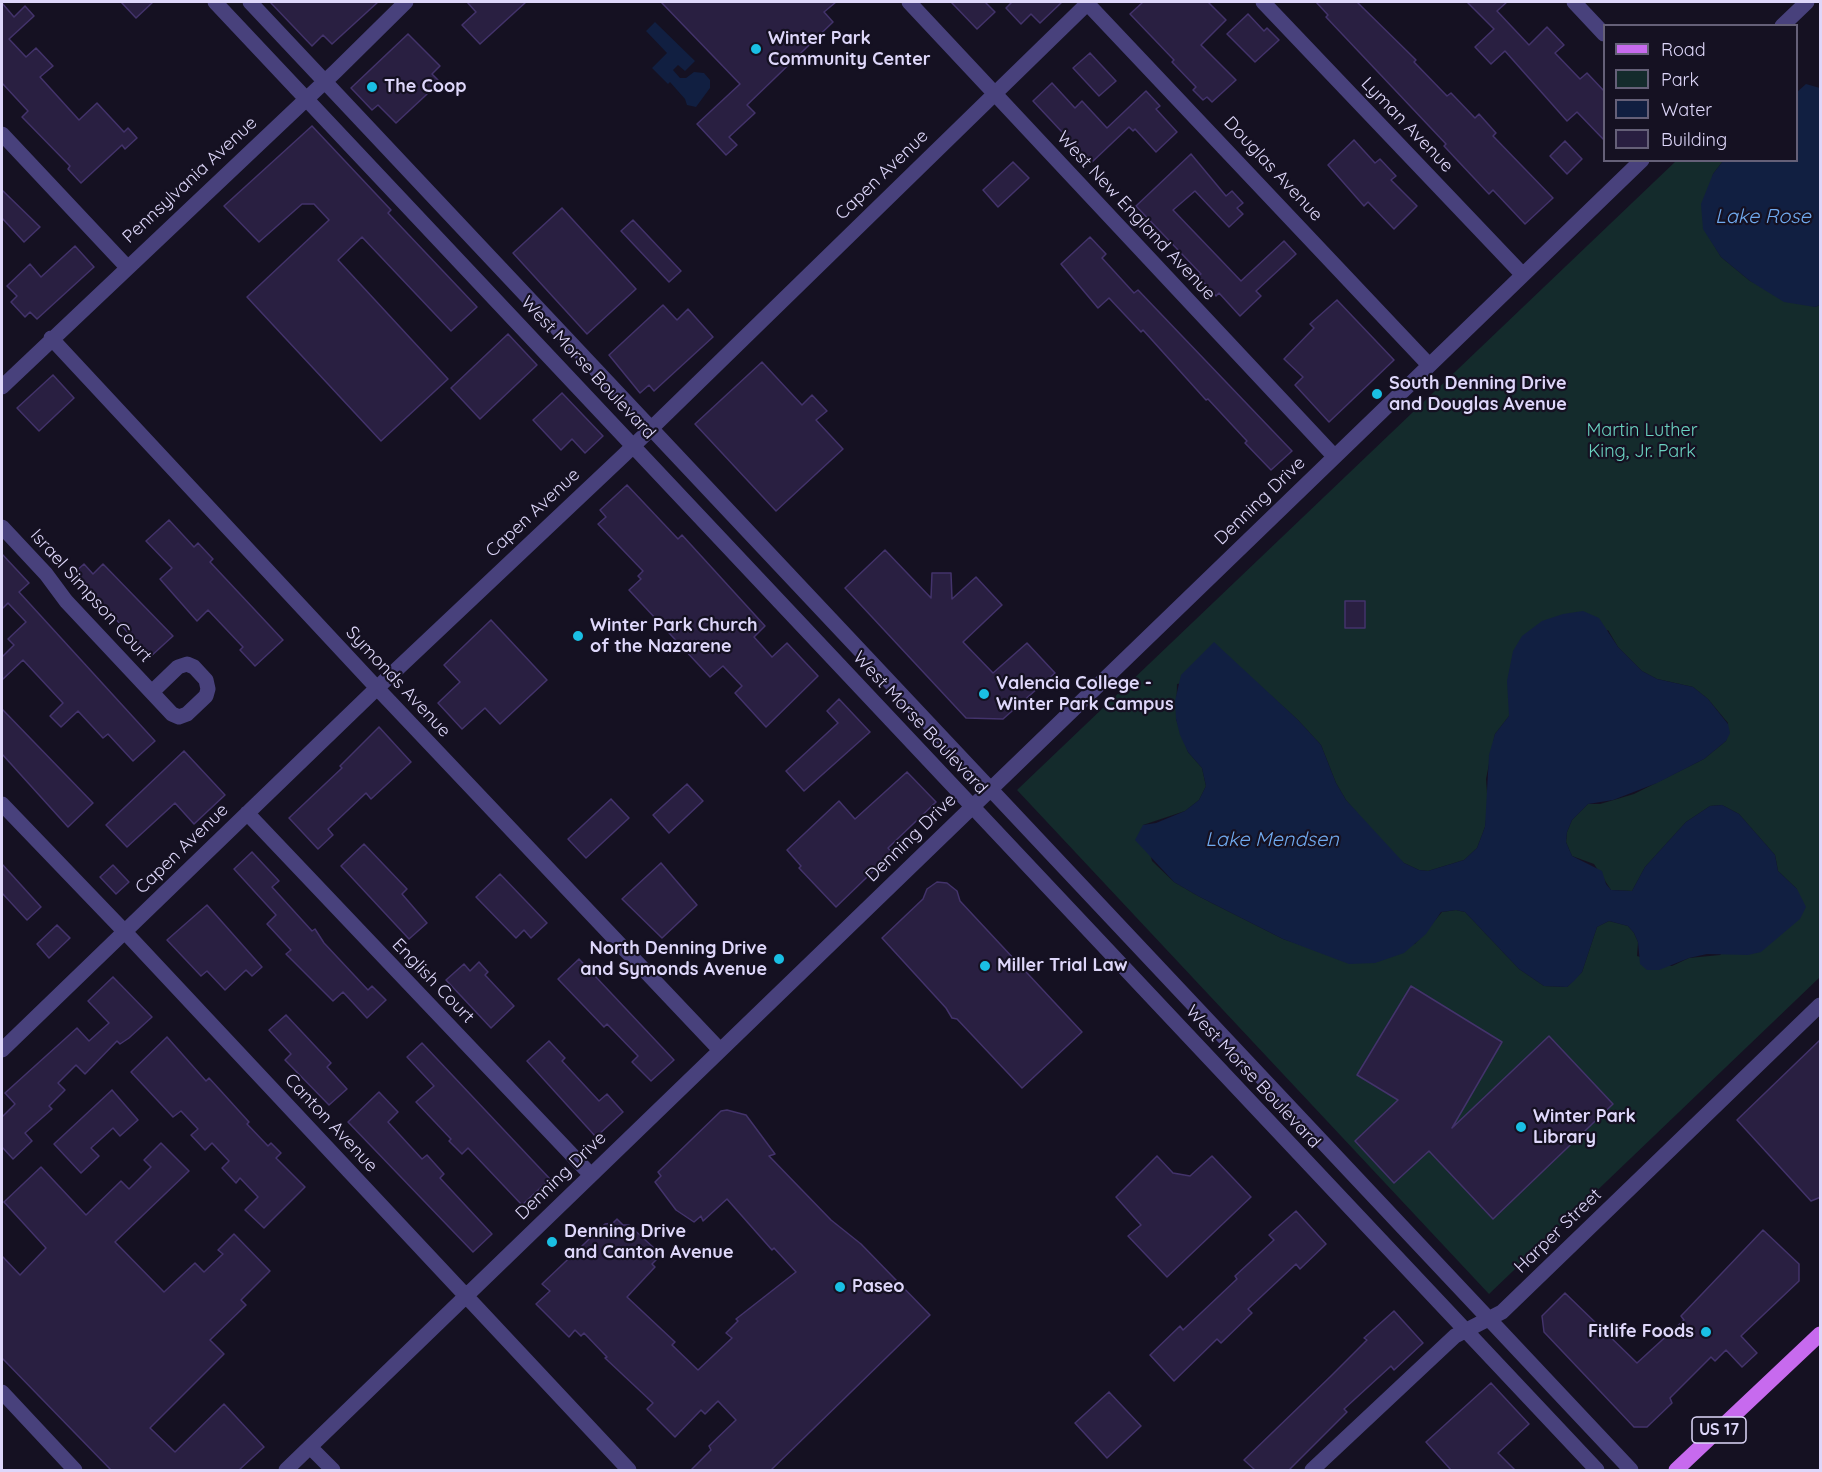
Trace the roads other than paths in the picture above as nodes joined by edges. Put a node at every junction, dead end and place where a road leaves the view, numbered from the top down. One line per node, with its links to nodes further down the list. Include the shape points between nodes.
1 (215, 2): 13 (street, West Morse Boulevard)
2 (250, 2): 11 (street, West Morse Boulevard)
3 (406, 2): 11 (street, Pennsylvania Avenue)
4 (909, 2): 12 (street, West New England Avenue)
5 (1087, 2): 12 (street, Capen Avenue); 19 (street, Douglas Avenue)
6 (1263, 2): 17 (street, Lyman Avenue)
7 (1574, 2): 10 (street)
8 (1807, 2): 9 (street)
9 (1784, 24)
10 (1603, 32)
11 (326, 80): 13 (street, Pennsylvania Avenue); 21 (street, West Morse Boulevard)
12 (996, 92): 21 (street, Capen Avenue); 23 (street, West New England Avenue)
13 (307, 97): 16 (street, Pennsylvania Avenue); 22 (street, West Morse Boulevard)
14 (2, 134): 16 (street)
15 (1640, 162): 17 (street, Denning Drive)
16 (127, 267): 18 (street, Pennsylvania Avenue)
17 (1523, 275): 19 (street, Denning Drive)
18 (51, 338): 20 (street, Pennsylvania Avenue); 25 (street, Symonds Avenue)
19 (1429, 365): 23 (street, Denning Drive)
20 (2, 387)
21 (651, 426): 22 (street, Capen Avenue); 27 (street, West Morse Boulevard)
22 (633, 445): 25 (street, Capen Avenue); 29 (street, West Morse Boulevard)
23 (1334, 456): 27 (street, Denning Drive)
24 (2, 526): 26 (street, Israel Simpson Court)
25 (376, 688): 30 (street, Capen Avenue); 36 (street, Symonds Avenue)
26 (152, 692)
27 (990, 789): 29 (street, Denning Drive); 33 (street, West Morse Boulevard)
28 (2, 804): 31 (street, Canton Avenue)
29 (972, 806): 34 (street, West Morse Boulevard); 36 (street, Denning Drive)
30 (247, 813): 31 (street, Capen Avenue); 37 (street, English Court)
31 (125, 932): 35 (street, Capen Avenue); 38 (street, Canton Avenue)
32 (1821, 1005): 39 (street, Harper Street, via 1502,1312)
33 (1202, 1014): 34 (street); 39 (street, West Morse Boulevard)
34 (1183, 1031): 40 (street, West Morse Boulevard)
35 (2, 1050)
36 (720, 1050): 37 (street, Denning Drive)
37 (591, 1175): 38 (street, Denning Drive)
38 (466, 1296): 43 (street, Denning Drive); 47 (street, Canton Avenue)
39 (1489, 1319): 40 (street, Harper Street); 50 (street, West Morse Boulevard)
40 (1465, 1331): 48 (street, Harper Street, via 1455,1336); 49 (street, West Morse Boulevard)
41 (1821, 1334): 51 (main road, US 17)
42 (2, 1392): 44 (street)
43 (310, 1447): 45 (street, Denning Drive); 46 (street)
44 (75, 1470)
45 (286, 1470)
46 (333, 1470)
47 (629, 1470)
48 (1312, 1470)
49 (1597, 1470)
50 (1631, 1470)
51 (1676, 1470)

